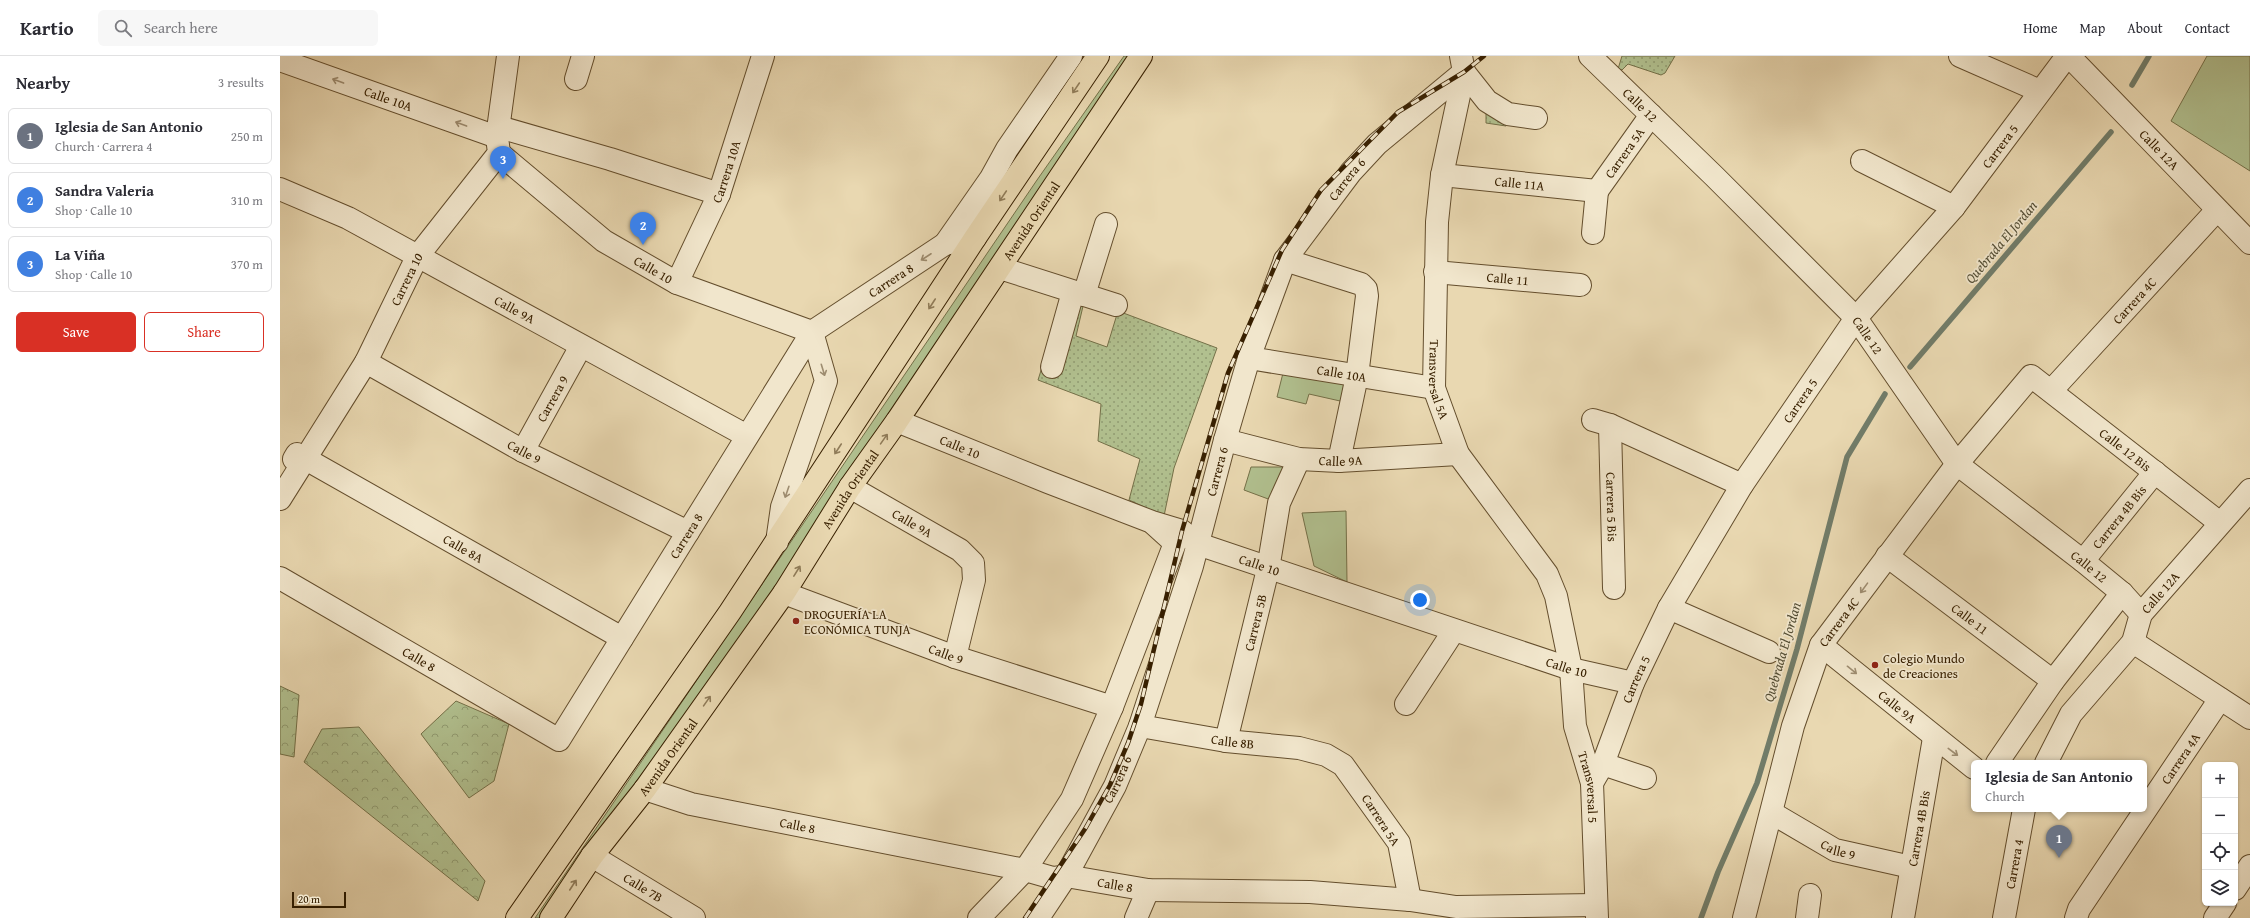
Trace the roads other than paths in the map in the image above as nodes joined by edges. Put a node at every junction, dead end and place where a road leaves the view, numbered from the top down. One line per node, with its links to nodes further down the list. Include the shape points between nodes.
1 (508, 56): 16 (street)
2 (583, 56): 12 (street)
3 (763, 56): 21 (street, Carrera 10A)
4 (1141, 56): 31 (main road, Avenida Oriental)
5 (1590, 56): 14 (street, Calle 12)
6 (1960, 56): 13 (street)
7 (2068, 56): 13 (street, Carrera 5); 23 (street, Calle 12A)
8 (1066, 57): 10 (street); 28 (street, via 991,178)
9 (280, 60): 16 (street, Calle 10A, one-way to 9)
10 (1093, 63): 26 (main road, one-way to 26)
11 (1462, 64): 15 (street, via 1487,101 1508,114); 18 (street, Transversal 5A); 30 (street, Carrera 6, via 1351,172)
12 (576, 79)
13 (2040, 91): 22 (street, Carrera 5)
14 (1651, 115): 20 (street, Carrera 5A); 37 (street, Calle 12)
15 (1536, 118)
16 (498, 139): 21 (street, Calle 10A, via 610,159); 29 (street, Carrera 10); 33 (street, Calle 10, via 604,241)
17 (1862, 161): 22 (street)
18 (1442, 175): 20 (street, Calle 11A); 32 (street, Transversal 5A)
19 (280, 189): 29 (street, Calle 9A, via 348,218)
20 (1597, 191): 25 (street)
21 (719, 194): 33 (street, Carrera 10A)
22 (1954, 207): 37 (street, Carrera 5)
23 (2217, 210): 27 (street, Calle 12A); 46 (street, Carrera 4C)
24 (1106, 224): 35 (street)
25 (1593, 233)
26 (975, 238): 28 (street, Carrera 8); 65 (main road, one-way to 65)
27 (2250, 243)
28 (945, 244): 38 (street, Carrera 8, one-way to 38)
29 (417, 257): 39 (street, Calle 9A); 41 (street, Carrera 10)
30 (1285, 260): 40 (street, Carrera 6); 43 (street, via 1361,284 1366,289)
31 (1000, 268): 35 (street); 47 (main road, Avenida Oriental)
32 (1435, 272): 34 (street, Calle 11); 45 (street, Transversal 5A)
33 (677, 283): 38 (street, Calle 10)
34 (1580, 285)
35 (1078, 293): 36 (street); 42 (street)
36 (1116, 305)
37 (1856, 318): 55 (street, Calle 12); 58 (street, Carrera 5)
38 (812, 332): 48 (street, Carrera 8); 65 (street, one-way to 65, via 826,381 782,506)
39 (581, 346): 48 (street, Calle 9A); 50 (street, Carrera 9)
40 (1249, 358): 43 (street, Calle 10A); 49 (street, Carrera 6)
41 (366, 362): 50 (street, Calle 9); 52 (street, Carrera 10)
42 (1052, 367)
43 (1357, 376): 45 (street, Calle 10A); 54 (street)
44 (2031, 376): 46 (street, Calle 12 Bis); 55 (street, Carrera 4C)
45 (1434, 388): 51 (street, Transversal 5A)
46 (2051, 391): 56 (street, Calle 12 Bis)
47 (897, 421): 59 (main road, Avenida Oriental, one-way to 47); 62 (street, Calle 10)
48 (747, 436): 64 (street, Carrera 8)
49 (1225, 440): 53 (street, Calle 9A); 66 (street, Carrera 6)
50 (523, 451): 64 (street, Calle 9)
51 (1458, 454): 54 (street, Calle 9A); 82 (street, Transversal 5A, via 1547,574 1556,596)
52 (304, 459): 57 (street, via 297,454); 61 (street, Carrera 10); 77 (street, Calle 8A)
53 (1299, 459): 54 (street, Calle 9A); 69 (street, Carrera 5B, via 1280,503)
54 (1339, 460)
55 (1957, 464): 67 (street, Carrera 4C); 68 (street, Calle 12)
56 (2156, 472): 63 (street, Calle 12 Bis); 68 (street, Carrera 4B Bis)
57 (280, 482)
58 (1742, 485): 71 (street, Carrera 5 Bis, via 1602,422); 74 (street, Carrera 5)
59 (850, 487): 72 (main road, Avenida Oriental, one-way to 59); 81 (street, Calle 9A, via 960,550 972,563 974,580)
60 (2250, 490): 63 (street, Calle 12A)
61 (280, 499)
62 (1152, 522): 66 (street, Calle 10, via 1182,531); 87 (street, via 1175,543)
63 (2220, 523): 75 (street, Calle 12A)
64 (688, 532): 77 (street, Carrera 8)
65 (777, 542): 117 (main road)
66 (1198, 544): 69 (street, Calle 10); 89 (street, Carrera 6)
67 (1887, 556): 79 (street, Carrera 4C, one-way to 79); 83 (street, Calle 11)
68 (2083, 561): 73 (street, Calle 12)
69 (1268, 569): 76 (street, Calle 10); 92 (street, Carrera 5B)
70 (280, 578): 91 (street, Calle 8)
71 (1614, 588)
72 (784, 593): 81 (street, Calle 9); 100 (main road, Avenida Oriental, one-way to 72)
73 (2122, 593): 75 (street, Calle 12); 83 (street)
74 (1669, 608): 80 (street); 84 (street, Carrera 5)
75 (2141, 614): 78 (street, Calle 12A)
76 (1453, 632): 82 (street, Calle 10); 86 (street)
77 (622, 638): 91 (street, Carrera 8)
78 (2133, 642): 85 (street); 95 (street, Calle 12A, via 2071,714)
79 (1821, 645): 90 (street, Calle 9A, one-way to 90); 104 (street, Carrera 4C, via 1806,670)
80 (1769, 652)
81 (955, 658): 87 (street, Calle 9)
82 (1571, 670): 84 (street, Calle 10); 99 (street, Transversal 5, via 1575,726)
83 (2053, 681): 94 (street)
84 (1633, 683): 96 (street, Carrera 5)
85 (2220, 699): 88 (street); 101 (street, Carrera 4A)
86 (1406, 704)
87 (1112, 707): 108 (street, via 1072,799)
88 (2250, 718)
89 (1140, 726): 92 (street, Calle 8B); 109 (street, Carrera 6, via 1115,786)
90 (1934, 738): 97 (street, Calle 9A, one-way to 97); 107 (street, Carrera 4B Bis)
91 (559, 740)
92 (1226, 741): 93 (street, Calle 8B, via 1299,748)
93 (1326, 755): 113 (street, Carrera 5A, via 1343,765 1399,843)
94 (2000, 760)
95 (2048, 760)
96 (1603, 764): 98 (street); 99 (street, Carrera 5)
97 (1971, 766)
98 (1645, 778)
99 (1592, 783): 115 (street, Transversal 5)
100 (645, 789): 105 (main road, Avenida Oriental); 108 (street, Calle 8, via 691,804)
101 (2147, 808)
102 (2023, 812): 126 (street, Carrera 4)
103 (2144, 812): 127 (street, Carrera 4A, via 2079,909)
104 (1772, 813): 107 (street, Calle 9, via 1835,850); 123 (street, Carrera 4C)
105 (592, 856): 118 (main road, Avenida Oriental, one-way to 105); 119 (street, Calle 7B)
106 (2250, 866): 110 (street)
107 (1911, 867): 125 (street, Carrera 4B Bis)
108 (1025, 870): 109 (street, Calle 8, via 1053,878); 120 (street)
109 (1066, 876): 111 (street, Calle 8); 121 (street, Carrera 6)
110 (2238, 884)
111 (1148, 890): 113 (street, Calle 8, via 1310,892); 122 (street)
112 (1810, 895): 124 (street)
113 (1410, 900): 116 (street, Calle 8)
114 (2223, 906): 128 (street)
115 (1596, 912): 116 (street, Calle 8)
116 (1451, 913)
117 (518, 918)
118 (551, 918)
119 (694, 918)
120 (979, 918)
121 (1038, 918)
122 (1136, 918)
123 (1744, 918)
124 (1807, 918)
125 (1903, 918)
126 (2004, 918)
127 (2076, 918)
128 (2215, 918)

